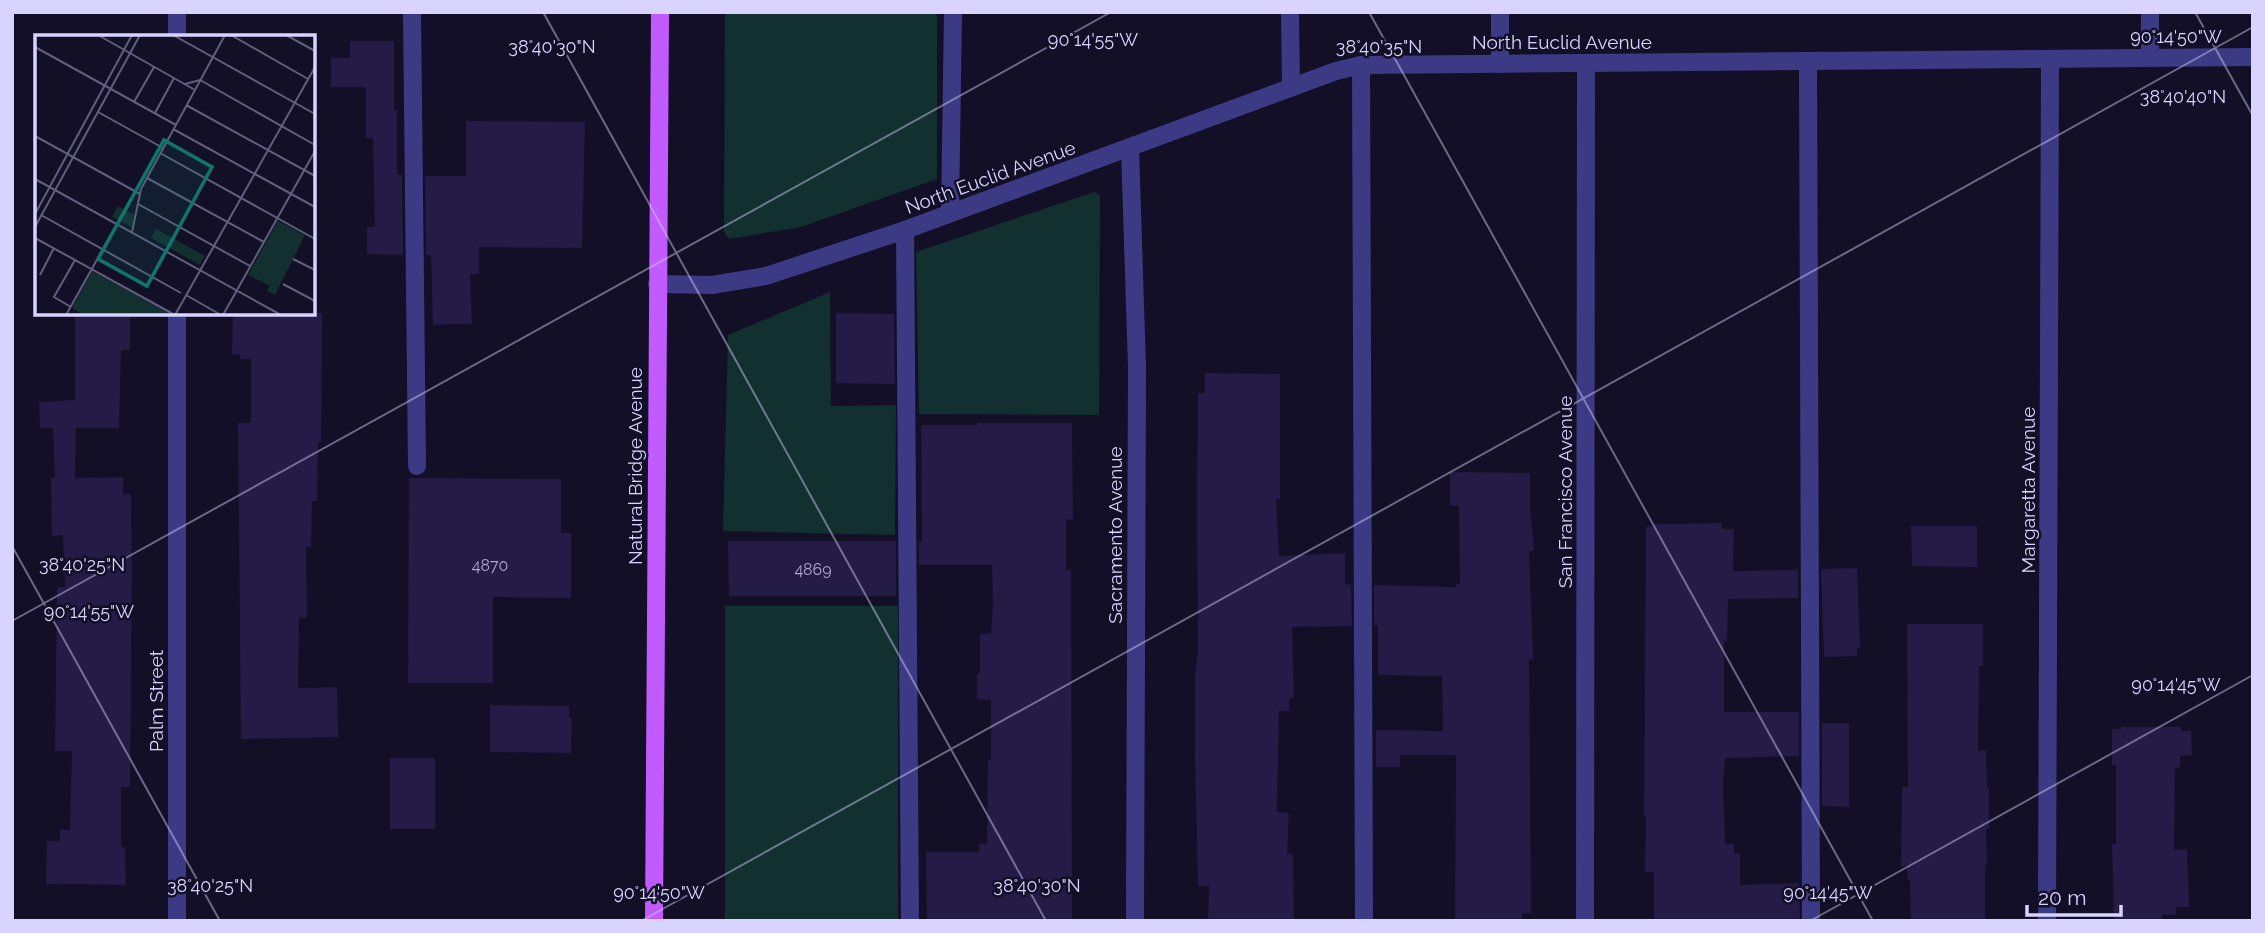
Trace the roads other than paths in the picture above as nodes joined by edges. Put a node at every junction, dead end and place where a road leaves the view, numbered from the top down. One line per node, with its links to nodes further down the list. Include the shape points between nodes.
1 (177, 12): 8 (street)
2 (412, 12): 22 (street)
3 (660, 12): 20 (main road, Natural Bridge Avenue)
4 (953, 12): 18 (street)
5 (1290, 12): 16 (street)
6 (1500, 12): 14 (street)
7 (2150, 12): 10 (street)
8 (177, 35)
9 (2253, 57): 10 (street, North Euclid Avenue)
10 (2150, 58): 11 (street, North Euclid Avenue)
11 (2050, 59): 12 (street, North Euclid Avenue); 30 (street, Margaretta Avenue)
12 (1808, 61): 13 (street, North Euclid Avenue); 29 (street)
13 (1586, 63): 14 (street, North Euclid Avenue); 28 (street, San Francisco Avenue)
14 (1500, 64): 15 (street, North Euclid Avenue)
15 (1362, 65): 16 (street, North Euclid Avenue); 27 (street)
16 (1291, 88): 17 (street, North Euclid Avenue)
17 (1130, 148): 18 (street, North Euclid Avenue); 26 (street, Sacramento Avenue, via 1137,367)
18 (950, 213): 19 (street, North Euclid Avenue)
19 (905, 230): 20 (street, North Euclid Avenue, via 739,282); 25 (street)
20 (657, 284): 24 (main road, Natural Bridge Avenue)
21 (177, 315): 23 (street, Palm Street)
22 (417, 466)
23 (177, 921)
24 (654, 921)
25 (910, 921)
26 (1135, 921)
27 (1364, 921)
28 (1586, 921)
29 (1811, 921)
30 (2047, 921)

